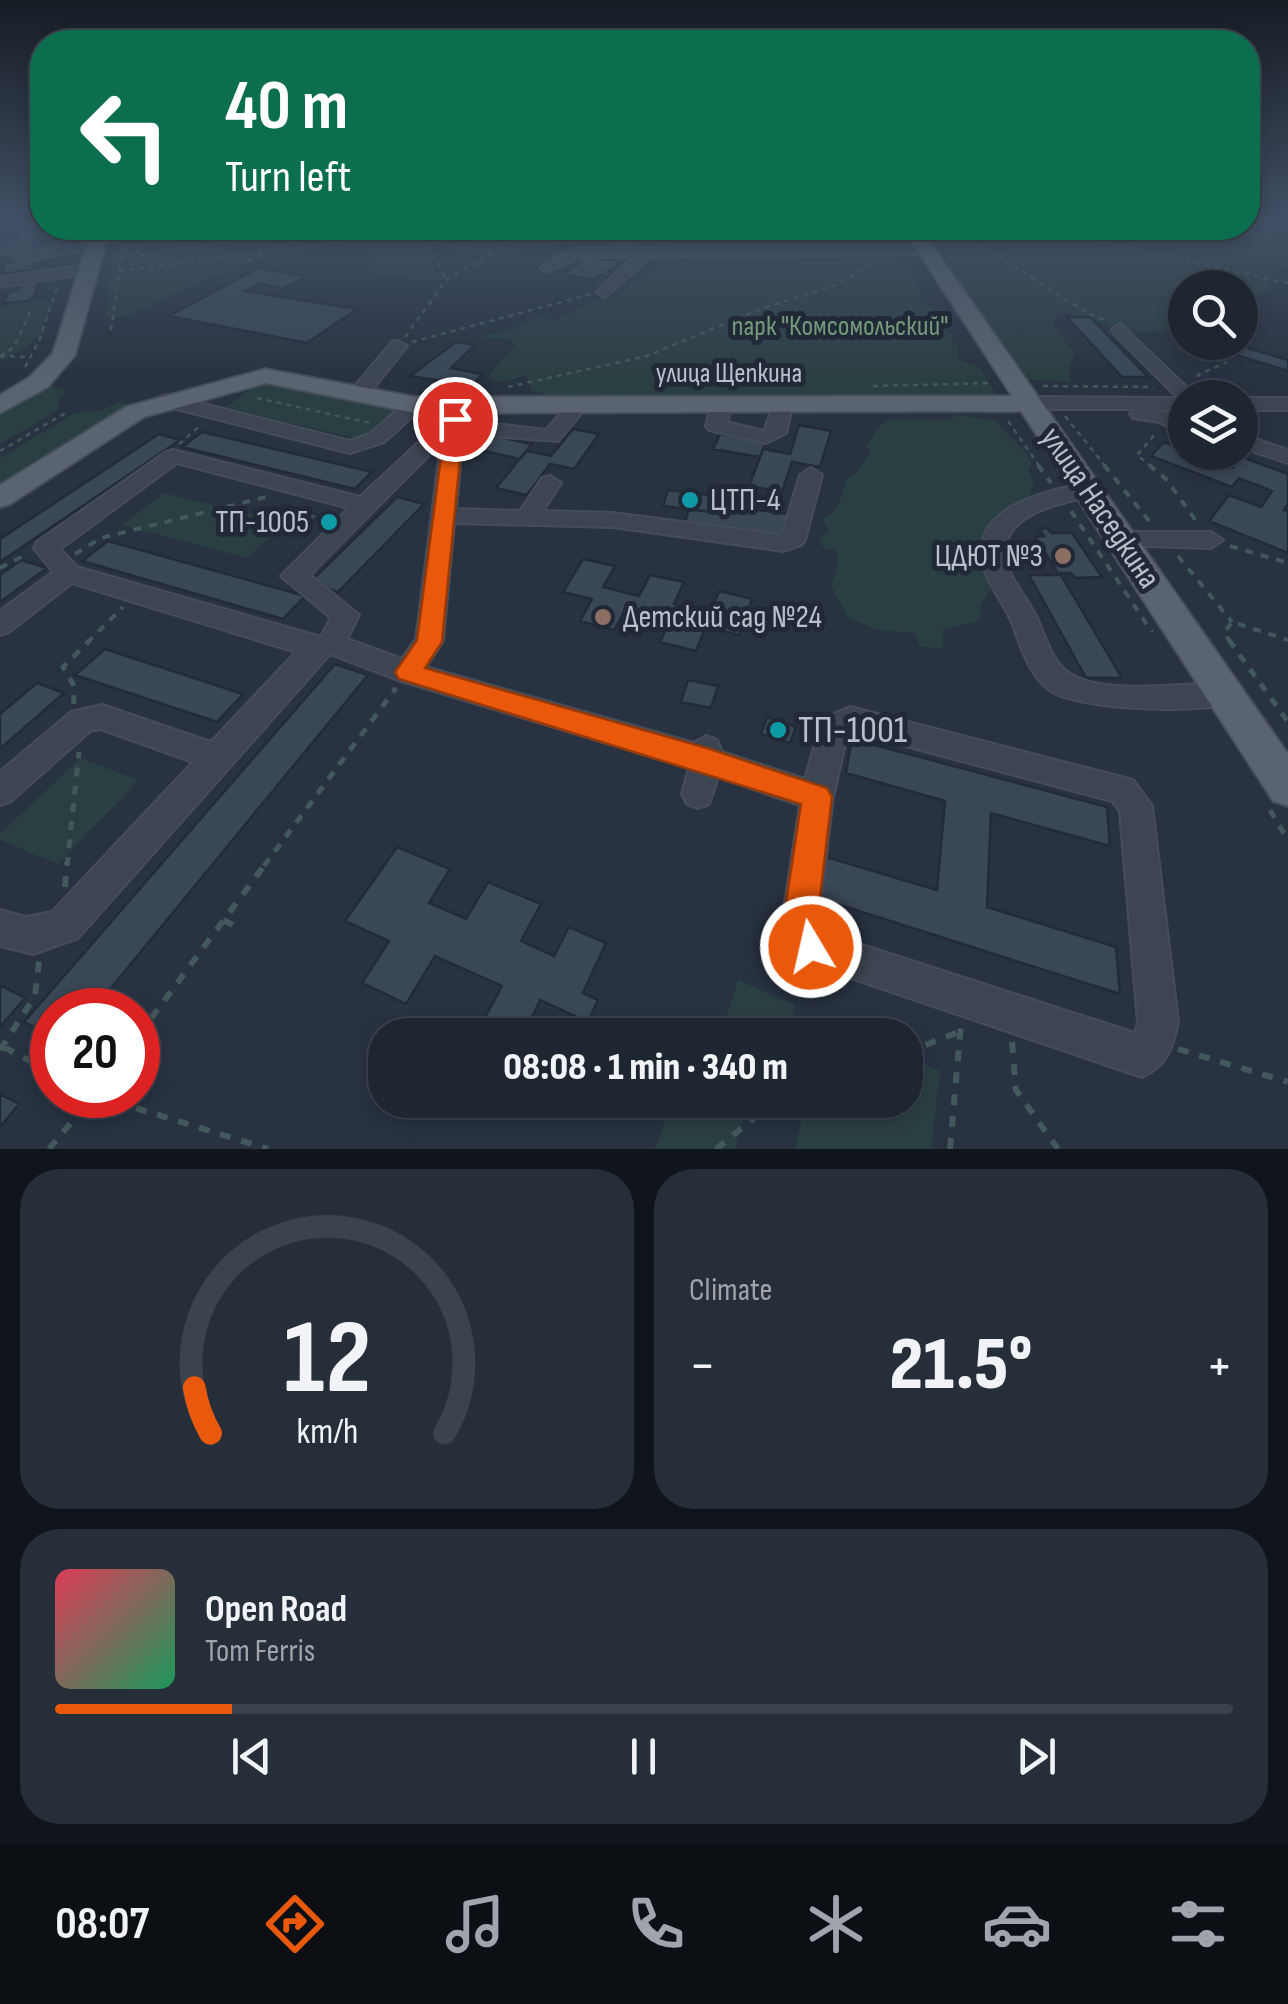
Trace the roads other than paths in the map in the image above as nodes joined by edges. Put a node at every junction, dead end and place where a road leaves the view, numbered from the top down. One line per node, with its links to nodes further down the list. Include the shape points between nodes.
1 (51, 275): 5 (street)
2 (88, 275): 15 (main road, via 70,343 56,367)
3 (624, 275): 6 (street)
4 (946, 275): 10 (main road, улица Наседкина)
5 (0, 282)
6 (605, 292)
7 (1120, 329): 9 (street)
8 (398, 346): 11 (street)
9 (1173, 380)
10 (1036, 395): 16 (street, улица Щепкина); 19 (main road, улица Щепкина, via 578,404); 25 (main road, улица Наседкина)
11 (358, 396): 14 (main road, улица Щепкина, via 252,378); 18 (main road, улица Щепкина)
12 (1168, 397): 16 (street, улица Щепкина)
13 (1258, 398): 17 (street)
14 (168, 401): 18 (street, via 363,447); 26 (main road, via 135,412)
15 (0, 404)
16 (1112, 404): 20 (street)
17 (1288, 404)
18 (415, 405): 19 (main road, улица Щепкина)
19 (455, 420): 27 (street); 28 (street)
20 (1168, 421)
21 (1258, 446): 22 (street)
22 (1288, 457)
23 (810, 475): 29 (street, via 793,540 784,542 613,520)
24 (550, 484): 29 (street)
25 (1087, 490): 30 (main road, улица Наседкина); 36 (street, via 1059,494 1010,518 996,536 993,559 1053,678 1087,693)
26 (0, 498)
27 (365, 505): 32 (street, via 173,456); 34 (street, via 294,576 346,616)
28 (445, 516): 29 (street); 35 (street, via 439,613 430,642)
29 (526, 519)
30 (1122, 540): 31 (street); 36 (main road, улица Наседкина)
31 (1210, 540)
32 (59, 561): 33 (street); 34 (street, via 136,594)
33 (0, 625)
34 (323, 646): 35 (street); 37 (street)
35 (408, 672): 40 (street, via 704,768)
36 (1225, 694): 38 (main road, улица Наседкина)
37 (216, 757): 39 (street, via 102,717 82,720); 41 (street, via 65,925 23,938)
38 (1288, 788)
39 (0, 791)
40 (817, 797): 40 (street, via 801,915 811,947 962,1014 1010,1012 1142,1056 1154,1042 1158,1022 1136,806 1122,790 850,719 833,728)
41 (0, 928)

